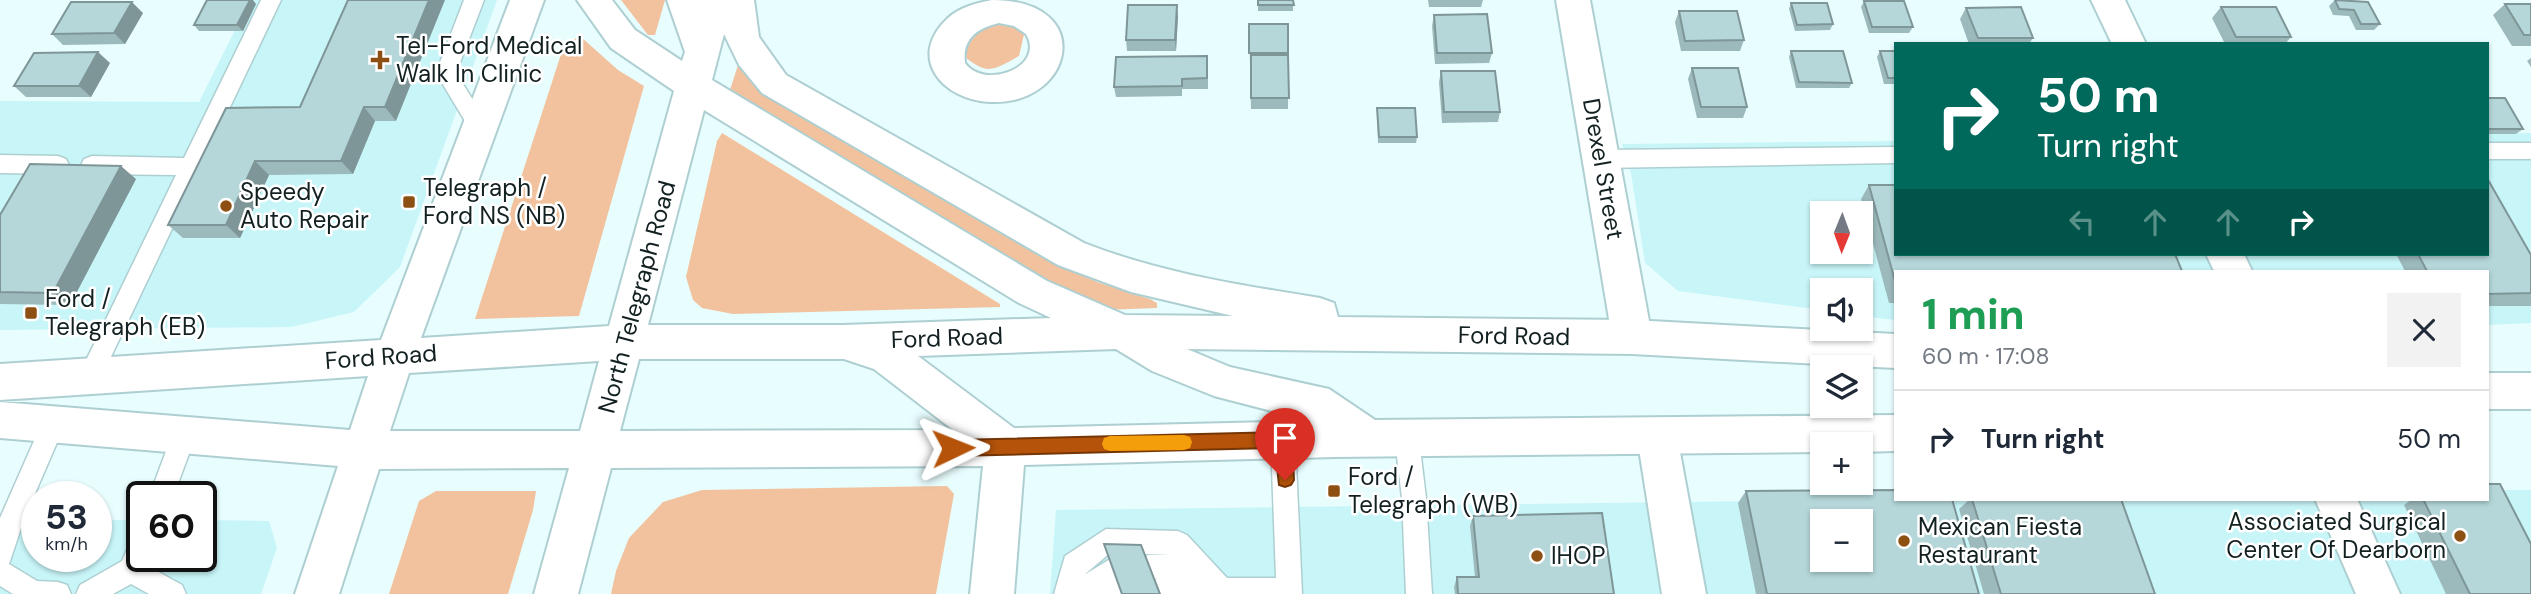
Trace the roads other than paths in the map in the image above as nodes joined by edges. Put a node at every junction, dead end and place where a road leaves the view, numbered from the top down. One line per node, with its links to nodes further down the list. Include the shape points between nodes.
1 (271, 0): 18 (lane)
2 (474, 0): 12 (lane, via 446,73)
3 (527, 0): 12 (main road)
4 (594, 0): 11 (main road, via 623,39)
5 (684, 0): 11 (main road)
6 (716, 0): 11 (main road, North Telegraph Road)
7 (737, 0): 20 (main road, via 743,47 774,84 1071,254 1172,289)
8 (1573, 0): 16 (main road, Drexel Street)
9 (2108, 0): 10 (main road)
10 (2128, 42)
11 (698, 69): 19 (main road, via 1033,292); 22 (main road, North Telegraph Road)
12 (481, 130): 25 (main road)
13 (2489, 151): 14 (lane)
14 (2531, 151)
15 (1894, 155): 16 (lane)
16 (1601, 159): 21 (main road, Drexel Street)
17 (0, 164): 18 (lane)
18 (191, 167): 26 (lane)
19 (1122, 332): 20 (main road, Ford Road); 23 (main road, Ford Road); 36 (main road, via 1166,359 1228,384 1315,402)
20 (1422, 334): 21 (main road, Ford Road)
21 (1632, 337): 24 (main road, Ford Road)
22 (624, 342): 23 (main road, Ford Road); 25 (main road, Ford Road); 39 (main road, North Telegraph Road)
23 (843, 342): 37 (main road, via 887,356)
24 (1894, 351)
25 (395, 355): 26 (main road, Ford Road); 38 (main road)
26 (90, 375): 27 (main road, Ford Road)
27 (0, 382)
28 (2489, 391): 29 (main road)
29 (2531, 391)
30 (0, 420): 31 (main road)
31 (53, 424): 33 (main road); 42 (lane)
32 (1894, 433): 34 (main road)
33 (184, 435): 38 (main road); 40 (lane)
34 (1657, 436): 36 (main road); 59 (main road)
35 (1283, 440): 36 (main road); 37 (main road); 49 (lane)
36 (1389, 440): 58 (lane, via 1415,498)
37 (1006, 446): 39 (main road); 55 (main road)
38 (365, 450): 39 (main road); 53 (main road)
39 (596, 451): 54 (main road, North Telegraph Road)
40 (166, 481)
41 (2337, 501): 60 (main road)
42 (0, 556)
43 (0, 572): 50 (lane, via 34,593)
44 (128, 572): 51 (lane)
45 (134, 572): 52 (lane)
46 (1153, 579): 48 (lane)
47 (1116, 586): 57 (lane)
48 (1216, 591): 49 (lane); 56 (lane, via 1178,542 1106,541 1074,565)
49 (1289, 592)
50 (58, 594)
51 (89, 594)
52 (173, 594)
53 (317, 594)
54 (556, 594)
55 (992, 594)
56 (1067, 594)
57 (1079, 594)
58 (1419, 594)
59 (1684, 594)
60 (2378, 594)

